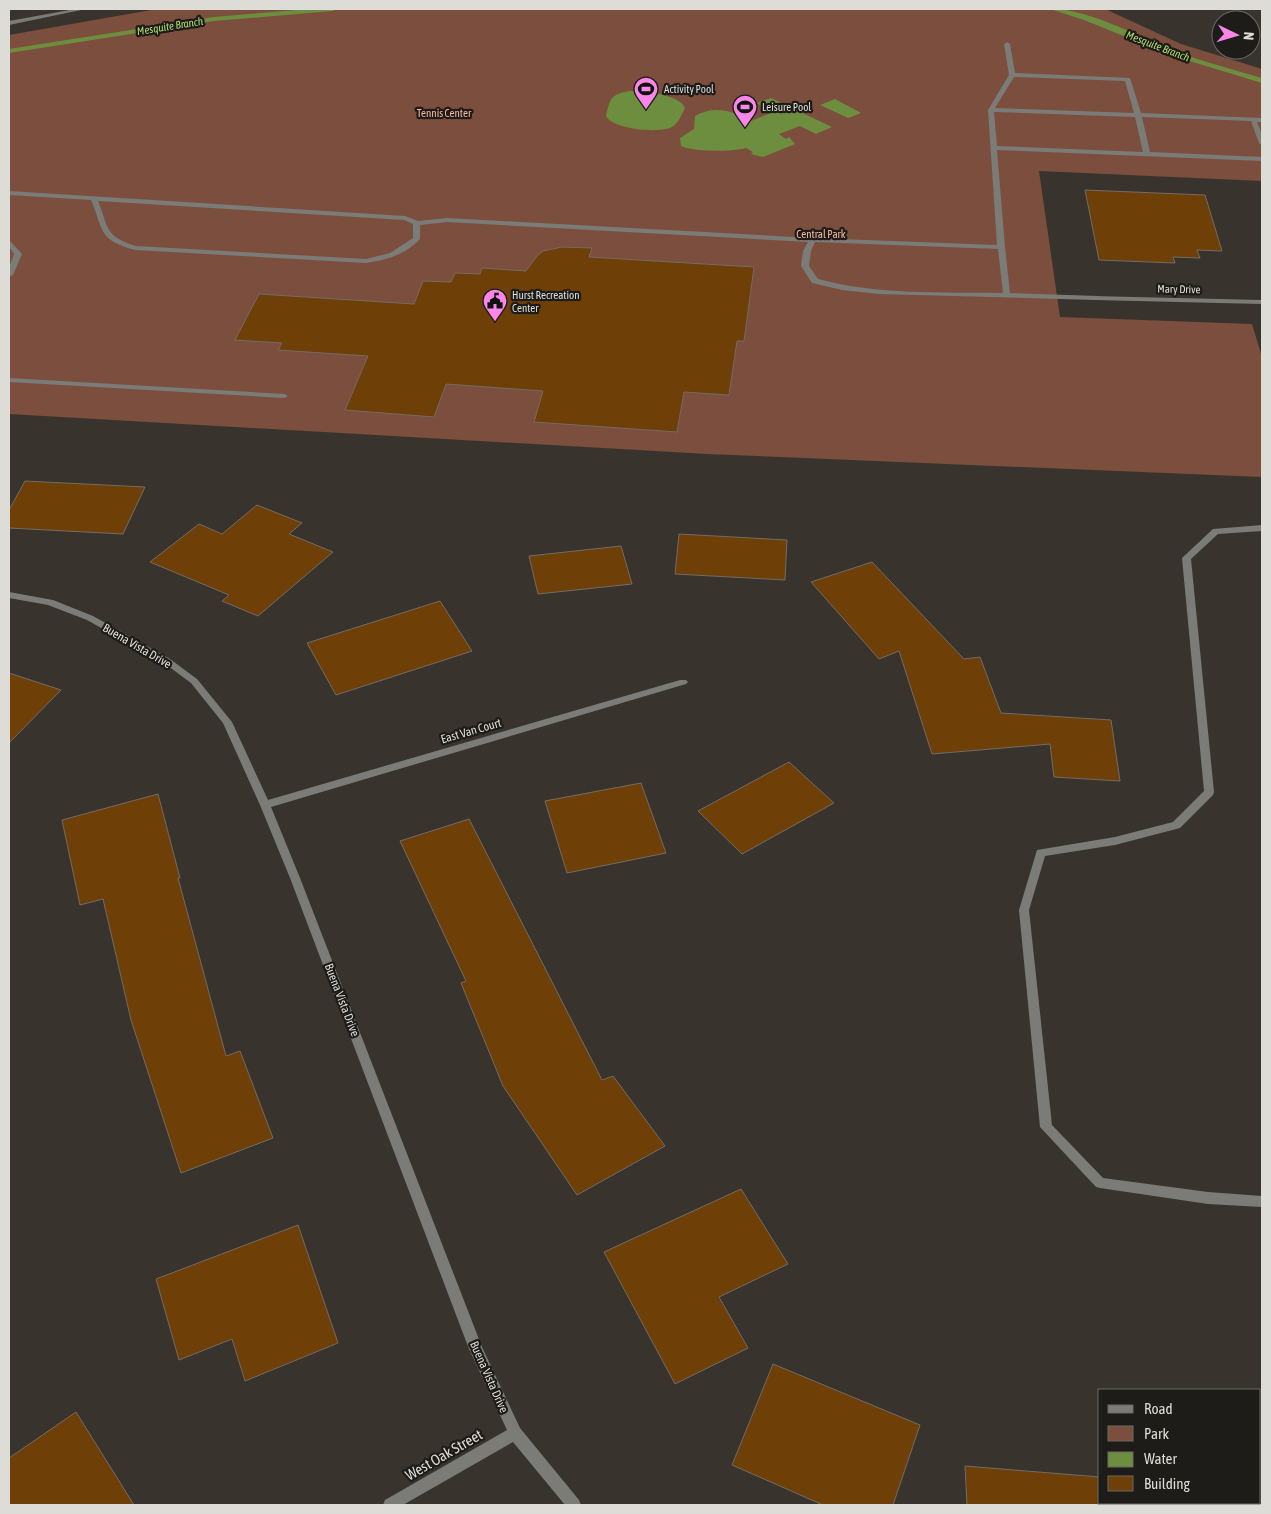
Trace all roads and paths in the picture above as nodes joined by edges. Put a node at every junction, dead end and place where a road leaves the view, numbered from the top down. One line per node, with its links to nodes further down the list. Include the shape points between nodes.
1 (83, 9): 2 (street)
2 (9, 22)
3 (1007, 44): 4 (street)
4 (1012, 75): 5 (street); 6 (street, via 1128,79)
5 (991, 110): 6 (street); 10 (street)
6 (1138, 115): 7 (street); 11 (street)
7 (1253, 119): 8 (street); 9 (street)
8 (1262, 120)
9 (1262, 143)
10 (993, 148): 11 (street); 18 (street)
11 (1147, 154): 12 (street)
12 (1262, 159)
13 (9, 193): 14 (street)
14 (94, 199): 15 (street, via 405,218); 15 (street, via 113,241 135,248 366,261 387,258 403,251 416,239)
15 (416, 223): 16 (street, via 447,220)
16 (813, 240): 18 (street); 20 (street, Mary Drive, via 804,266 815,281 879,292)
17 (9, 243): 19 (street, via 18,254)
18 (1001, 247): 20 (street)
19 (9, 275)
20 (1007, 296): 21 (street, Mary Drive)
21 (1262, 302)
22 (9, 380): 23 (street)
23 (284, 396)
24 (1262, 528): 28 (street, via 1216,531 1186,558 1209,792 1176,824 1115,841 1041,853 1024,910 1046,1127 1100,1183)
25 (9, 594): 27 (street, Buena Vista Drive, via 50,602 90,618 167,661 194,681 227,722)
26 (683, 682): 27 (street, East Van Court)
27 (266, 805): 29 (street, Buena Vista Drive, via 476,1348)
28 (1262, 1202)
29 (515, 1433): 30 (street, West Oak Street); 31 (street, Buena Vista Drive)
30 (390, 1505)
31 (574, 1505)

